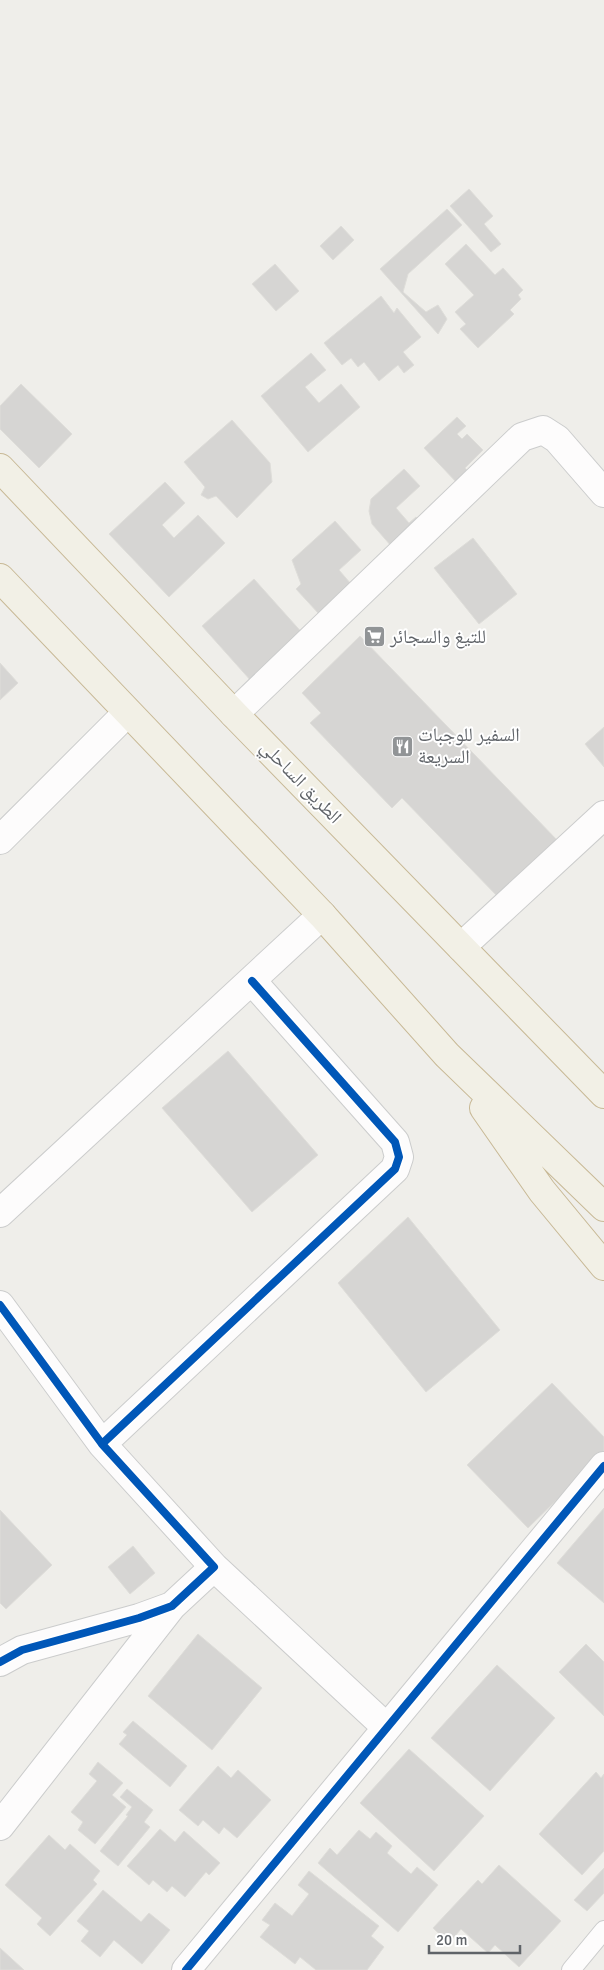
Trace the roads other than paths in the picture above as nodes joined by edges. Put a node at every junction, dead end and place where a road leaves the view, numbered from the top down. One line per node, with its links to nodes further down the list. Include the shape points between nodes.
1 (0, 468): 5 (highway, الطريق الساحلي)
2 (604, 493): 5 (street, via 557,439 543,430 522,437)
3 (0, 578): 4 (highway)
4 (127, 713): 7 (street); 8 (highway)
5 (234, 714): 9 (highway, الطريق الساحلي)
6 (604, 815): 9 (street)
7 (0, 840)
8 (322, 914): 10 (street); 11 (highway)
9 (461, 947): 12 (highway, الطريق الساحلي)
10 (252, 981): 14 (street); 17 (street, via 395,1142 396,1169)
11 (447, 1055): 13 (highway); 15 (highway, via 542,1191)
12 (604, 1094)
13 (604, 1207)
14 (0, 1213)
15 (604, 1266)
16 (0, 1304): 17 (street)
17 (102, 1444): 19 (street)
18 (604, 1466): 22 (street)
19 (214, 1567): 20 (street); 22 (street)
20 (172, 1606): 21 (street, via 22,1650); 23 (street)
21 (0, 1662)
22 (386, 1727): 25 (street)
23 (0, 1826)
24 (604, 1930): 26 (lane)
25 (186, 1970)
26 (570, 1970)

